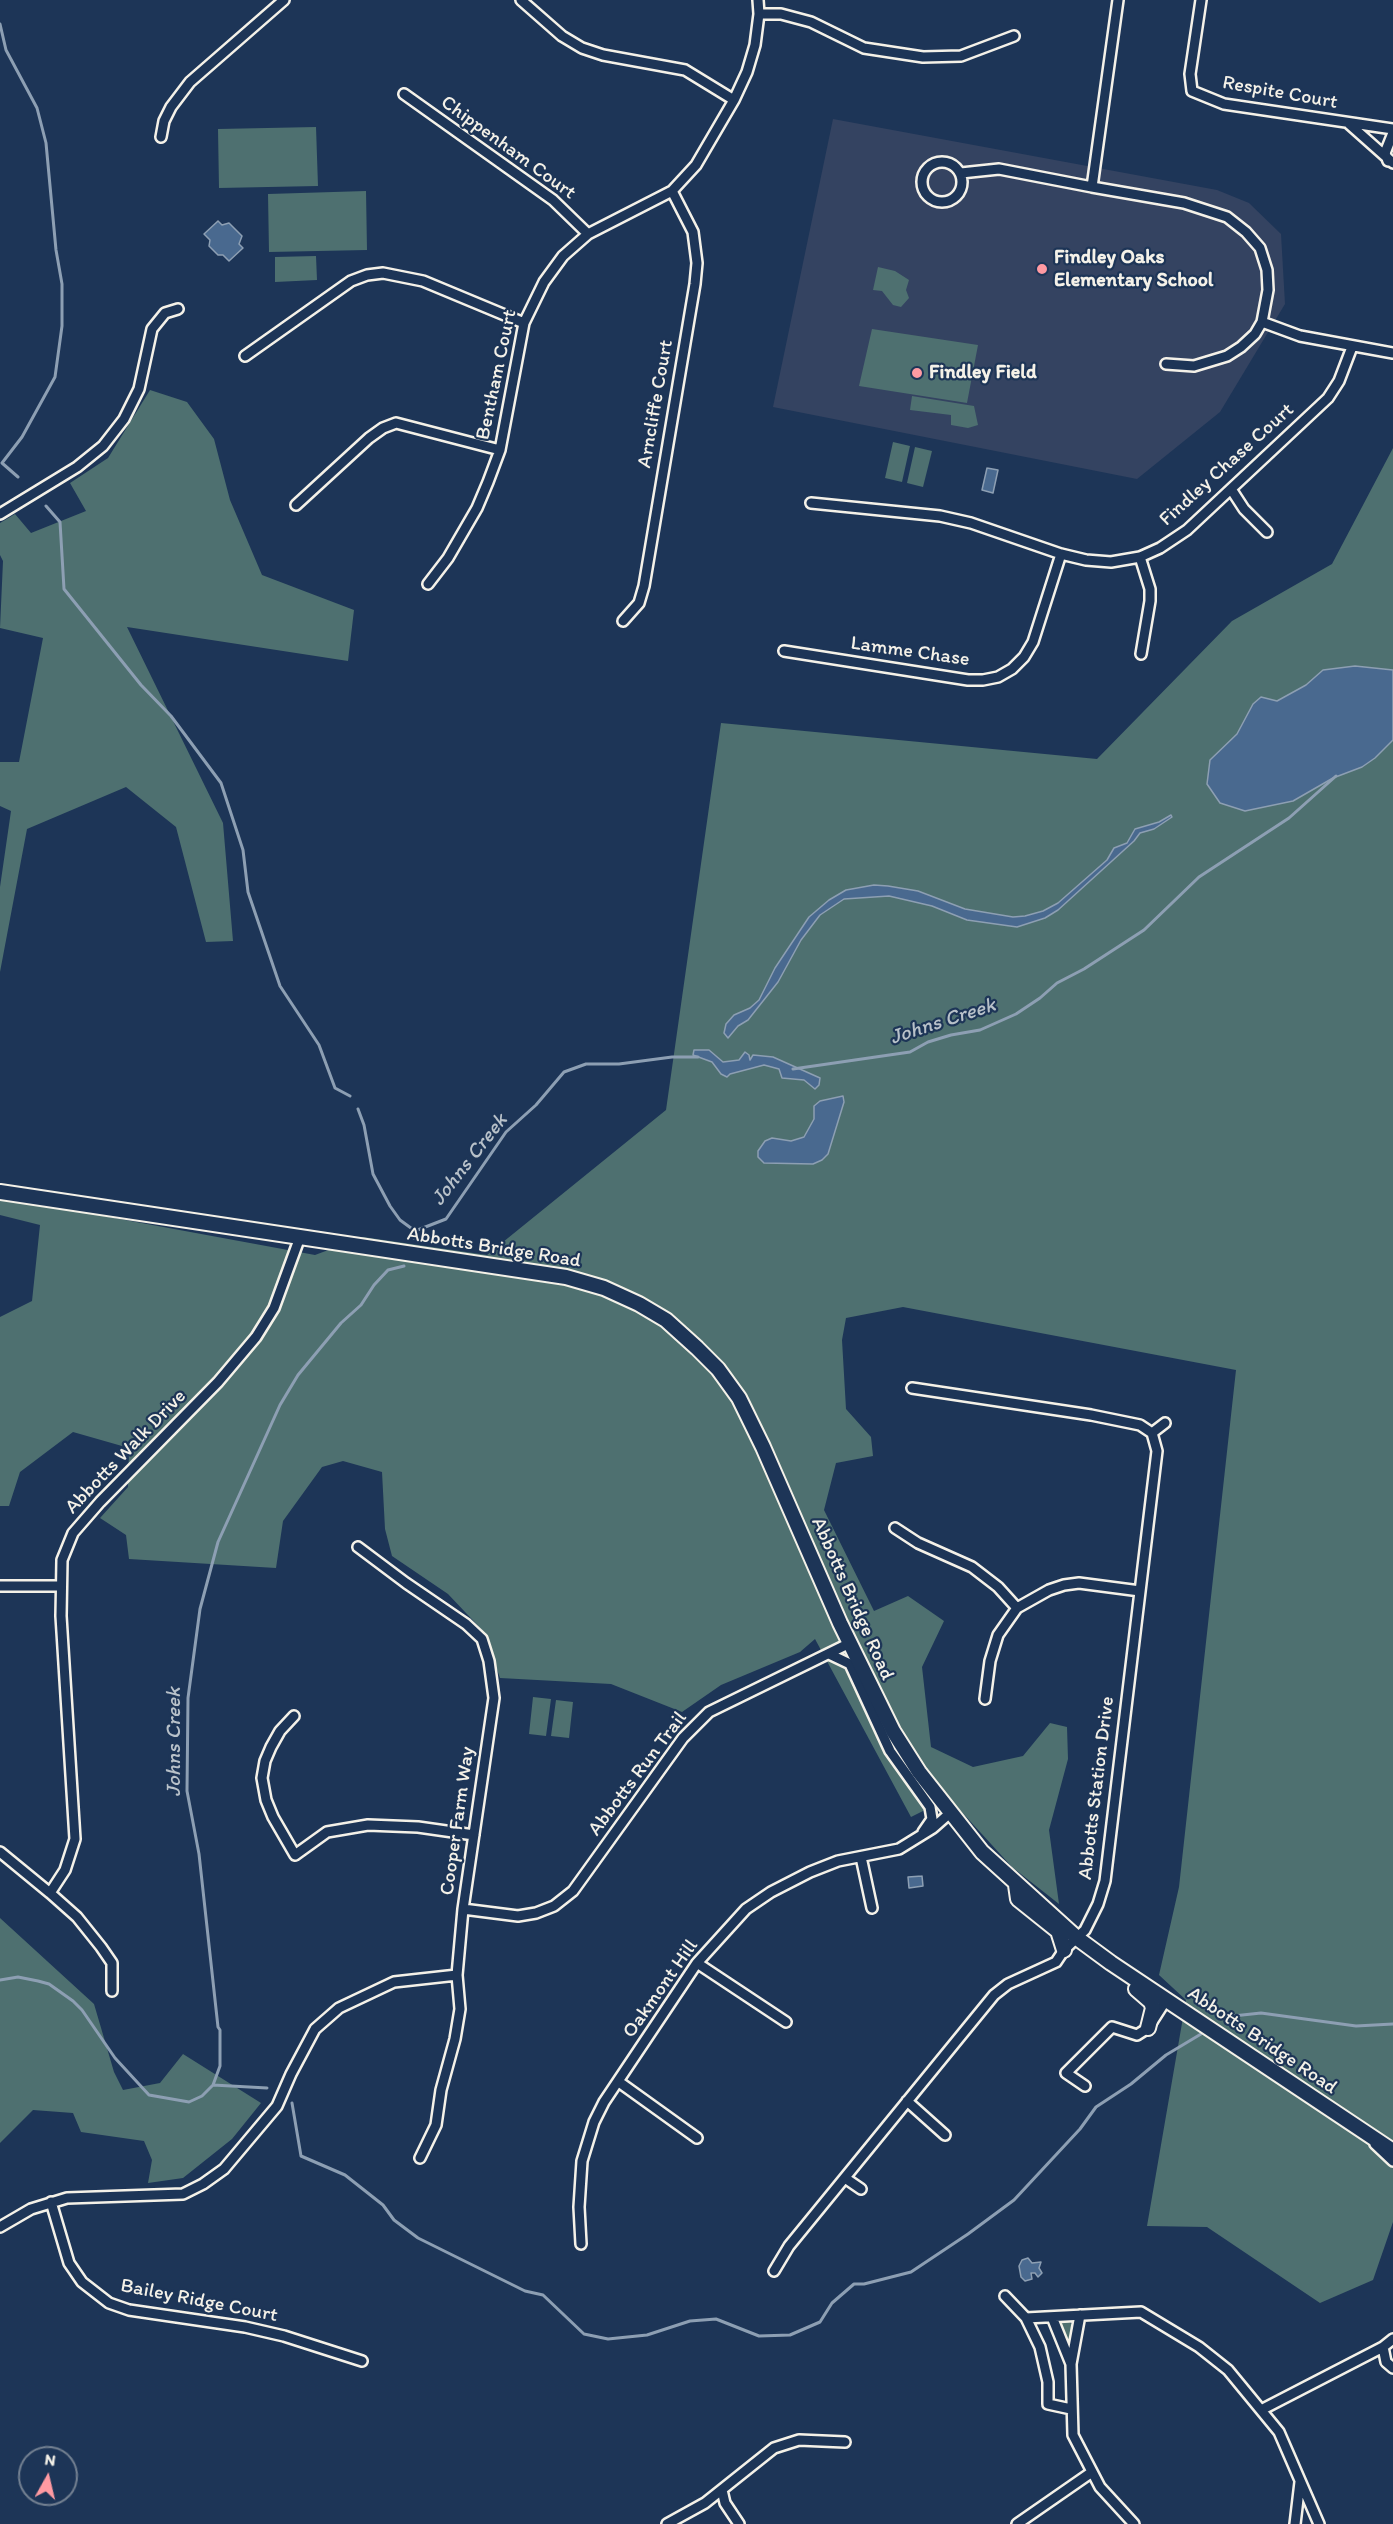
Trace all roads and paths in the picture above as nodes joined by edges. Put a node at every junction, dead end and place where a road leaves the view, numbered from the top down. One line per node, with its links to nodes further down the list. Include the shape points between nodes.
1 (284, 0): 12 (street, via 179,94 164,121)
2 (521, 0): 9 (street, via 582,48 685,70)
3 (758, 0): 6 (street, Bentham Court)
4 (1118, 0): 15 (street)
5 (1201, 0): 10 (street, Respite Court, via 1190,74 1192,91 1224,104)
6 (759, 14): 7 (street, via 811,22 864,48 923,57 960,56); 9 (street, Bentham Court, via 749,63)
7 (1014, 36)
8 (404, 94): 17 (street, Chippenham Court, via 553,200)
9 (734, 100): 16 (street, Bentham Court, via 696,165)
10 (1348, 123): 11 (street, Respite Court); 13 (street, Respite Court)
11 (1393, 131): 13 (street, Respite Court, via 1385,153)
12 (161, 137)
13 (1391, 162)
14 (961, 172): 14 (street, via 963,185 952,200 934,200 924,192 922,179 933,164 945,161); 15 (street, via 999,169)
15 (1092, 187): 19 (street, via 1211,210 1246,232 1260,248 1267,270)
16 (672, 191): 17 (street, Bentham Court); 34 (street, Arncliffe Court, via 693,232 695,284 644,586 639,603)
17 (588, 234): 20 (street, Bentham Court, via 563,256 544,282)
18 (178, 309): 29 (street, via 165,313 152,329 139,389 124,419 103,446 77,467)
19 (1262, 322): 21 (street, via 1300,336); 24 (street, via 1255,334 1227,356 1194,366)
20 (524, 323): 23 (street, via 423,281 383,273 351,281); 25 (street, Bentham Court)
21 (1352, 346): 22 (street); 26 (street, Findley Chase Court, via 1328,398)
22 (1393, 353)
23 (245, 356)
24 (1166, 364)
25 (500, 450): 28 (street, via 396,423 369,438); 33 (street, Bentham Court, via 477,508)
26 (1231, 489): 30 (street); 32 (street, Findley Chase Court, via 1187,530)
27 (811, 503): 31 (street, Findley Chase Court, via 930,514 971,523)
28 (297, 505)
29 (0, 514)
30 (1267, 532)
31 (1061, 554): 32 (street, Findley Chase Court, via 1111,562); 35 (street, Lamme Chase, via 1033,642 1024,657 998,677 968,680)
32 (1140, 557): 36 (street, via 1150,601)
33 (428, 584)
34 (623, 621)
35 (784, 651)
36 (1141, 654)
37 (0, 1192): 38 (main road, Abbotts Bridge Road)
38 (300, 1237): 45 (street, Abbotts Walk Drive, via 274,1308 256,1337 73,1533 62,1560); 48 (main road, Abbotts Bridge Road, via 566,1277 604,1288 666,1320 704,1355 739,1398)
39 (912, 1388): 41 (street, via 1091,1415 1140,1425)
40 (1165, 1423): 41 (street)
41 (1152, 1433): 46 (street, Abbotts Station Drive, via 1157,1451)
42 (896, 1528): 47 (street, via 918,1543 972,1567)
43 (358, 1547): 53 (street, Cooper Farm Way, via 482,1639 494,1698)
44 (0, 1586): 45 (street)
45 (60, 1587): 58 (street, Abbotts Walk Drive, via 75,1839 65,1870)
46 (1140, 1591): 47 (street, via 1079,1583 1064,1585); 61 (street, Abbotts Station Drive, via 1105,1881 1090,1923)
47 (1017, 1608): 50 (street, via 998,1635)
48 (850, 1643): 49 (street, Abbotts Run Trail); 52 (main road, Abbotts Bridge Road, via 893,1731)
49 (829, 1654): 54 (street, Abbotts Bridge Road, via 850,1664 890,1751 930,1807 932,1819); 60 (street, Abbotts Run Trail, via 709,1712 683,1738 573,1891 554,1906 518,1916)
50 (985, 1699)
51 (294, 1716): 53 (street, via 271,1747 262,1778 273,1817 295,1855 327,1832 368,1825)
52 (950, 1813): 54 (street, Oakmont Hill); 57 (main road, Abbotts Bridge Road)
53 (474, 1835): 60 (street, Cooper Farm Way)
54 (920, 1837): 56 (street, Oakmont Hill, via 899,1850)
55 (0, 1852): 58 (street)
56 (861, 1857): 59 (street); 63 (street, Oakmont Hill, via 838,1861 771,1892 746,1909)
57 (1016, 1885): 61 (main road, Abbotts Bridge Road); 62 (main road, Abbotts Bridge Road, via 1018,1899 1058,1931)
58 (50, 1893): 66 (street, via 76,1917 106,1955 111,1963)
59 (872, 1908)
60 (463, 1909): 65 (street, Cooper Farm Way)
61 (1077, 1938): 62 (street, Abbotts Station Drive); 64 (main road, Abbotts Bridge Road)
62 (1064, 1950): 73 (street, Abbotts Station Drive, via 1056,1962 1008,1984 994,1995)
63 (697, 1963): 69 (street); 71 (street, Oakmont Hill)
64 (1111, 1963): 67 (main road, Abbotts Bridge Road); 70 (main road, Abbotts Bridge Road, via 1108,1966 1112,1972 1151,2002)
65 (457, 1975): 78 (street, Cooper Farm Way, via 460,2009 455,2039 436,2125); 82 (street, via 394,1982 339,2008 315,2029 277,2106 224,2169 203,2184 183,2193)
66 (112, 1991)
67 (1166, 2000): 68 (main road, Abbotts Bridge Road); 70 (street)
68 (1179, 2009): 70 (street, via 1168,2009); 74 (main road, Abbotts Bridge Road)
69 (786, 2022)
70 (1148, 2028): 72 (street, via 1137,2035 1112,2027 1066,2073)
71 (619, 2082): 76 (street); 84 (street, Oakmont Hill, via 594,2122 582,2161)
72 (1085, 2086)
73 (907, 2101): 75 (street); 80 (street, Abbotts Station Drive)
74 (1360, 2130): 77 (main road, Abbotts Bridge Road); 79 (street)
75 (945, 2135)
76 (697, 2138)
77 (1393, 2151)
78 (420, 2158)
79 (1393, 2162)
80 (845, 2178): 81 (street); 85 (street, Abbotts Station Drive, via 789,2246)
81 (861, 2189)
82 (51, 2202): 83 (street); 92 (street, Bailey Ridge Court, via 69,2263 82,2282 109,2303 129,2310 264,2331)
83 (0, 2226)
84 (581, 2244)
85 (774, 2271)
86 (1005, 2296): 89 (street)
87 (1080, 2315): 88 (street); 93 (street); 96 (street, via 1141,2312 1199,2347 1228,2370)
88 (1052, 2317): 89 (street); 93 (street)
89 (1026, 2319): 95 (street, via 1040,2347 1048,2382 1047,2404)
90 (1393, 2339): 91 (street)
91 (1383, 2348): 94 (street, via 1386,2362); 96 (street)
92 (362, 2361)
93 (1071, 2364): 95 (street)
94 (1393, 2368)
95 (1071, 2409): 98 (street, via 1073,2435)
96 (1260, 2410): 99 (street, via 1278,2432)
97 (845, 2442): 100 (street, via 787,2443 762,2456)
98 (1092, 2472): 103 (street); 104 (street, via 1100,2487)
99 (1300, 2481): 105 (street); 106 (street)
100 (722, 2490): 101 (street); 102 (street, via 725,2503)
101 (667, 2524)
102 (739, 2524)
103 (1017, 2524)
104 (1134, 2524)
105 (1295, 2524)
106 (1319, 2524)

